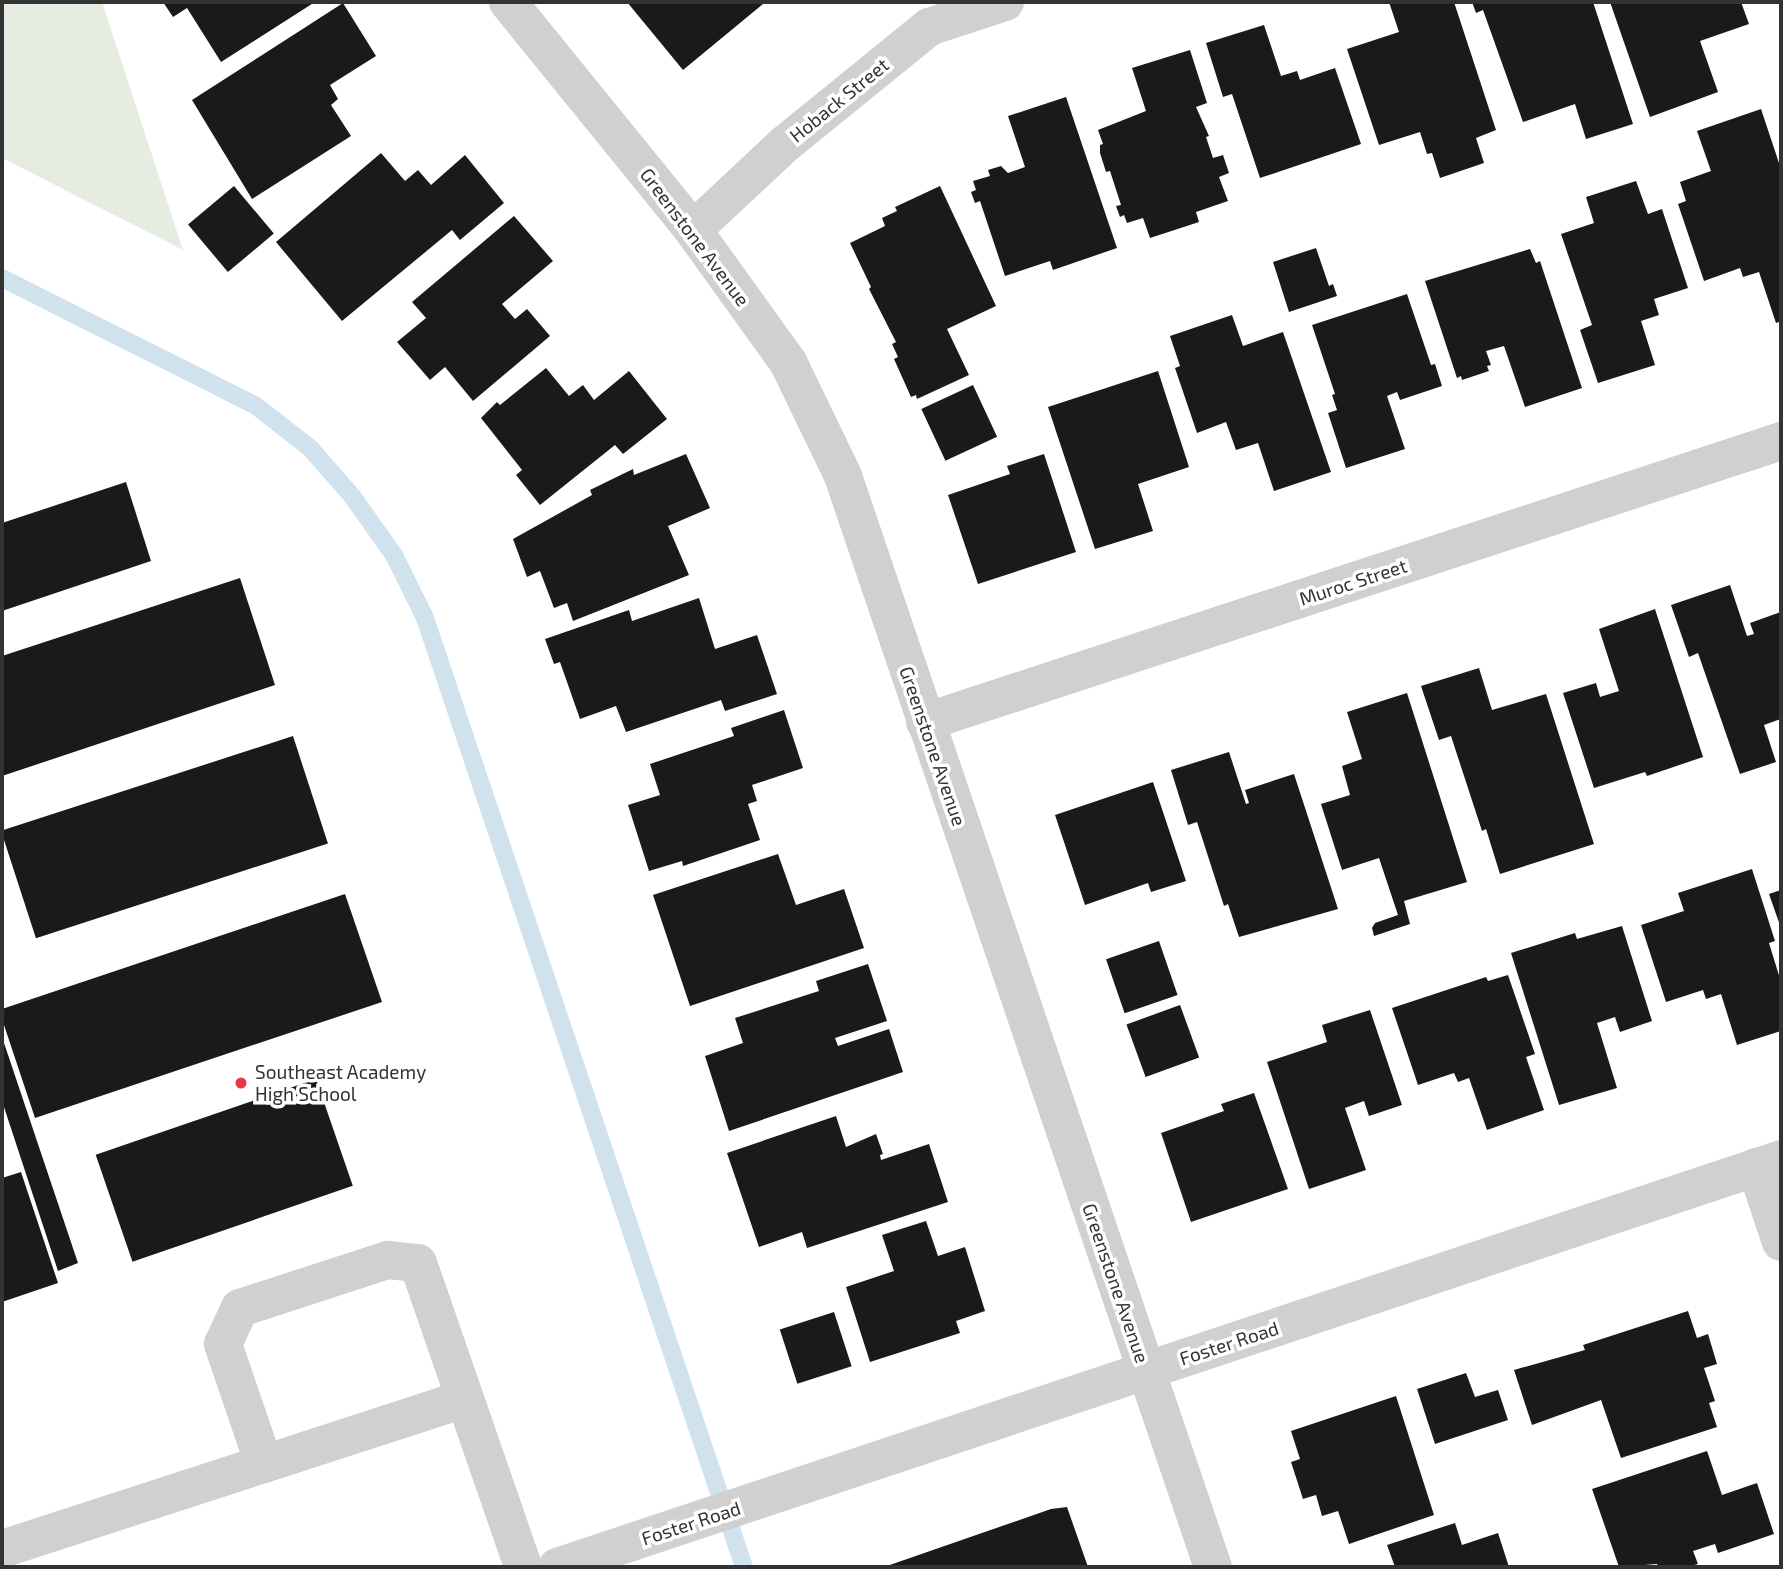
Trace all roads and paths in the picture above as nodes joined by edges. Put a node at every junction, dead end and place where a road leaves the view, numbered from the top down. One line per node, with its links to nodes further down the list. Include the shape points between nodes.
1 (508, 2): 3 (street, Greenstone Avenue)
2 (1005, 2): 3 (street, Hoback Street, via 929,27 785,144)
3 (693, 230): 5 (street, Greenstone Avenue, via 788,362 843,476)
4 (1781, 442): 5 (street, Muroc Street)
5 (925, 722): 8 (street, Greenstone Avenue)
6 (1769, 1163): 7 (street); 8 (street, Foster Road)
7 (1781, 1242)
8 (1146, 1370): 13 (street, Foster Road); 14 (street, Greenstone Avenue)
9 (464, 1399): 10 (street); 10 (street, via 418,1263 388,1260 240,1308 223,1344); 12 (street)
10 (264, 1464): 11 (street)
11 (2, 1549)
12 (523, 1567)
13 (557, 1567)
14 (1213, 1567)

